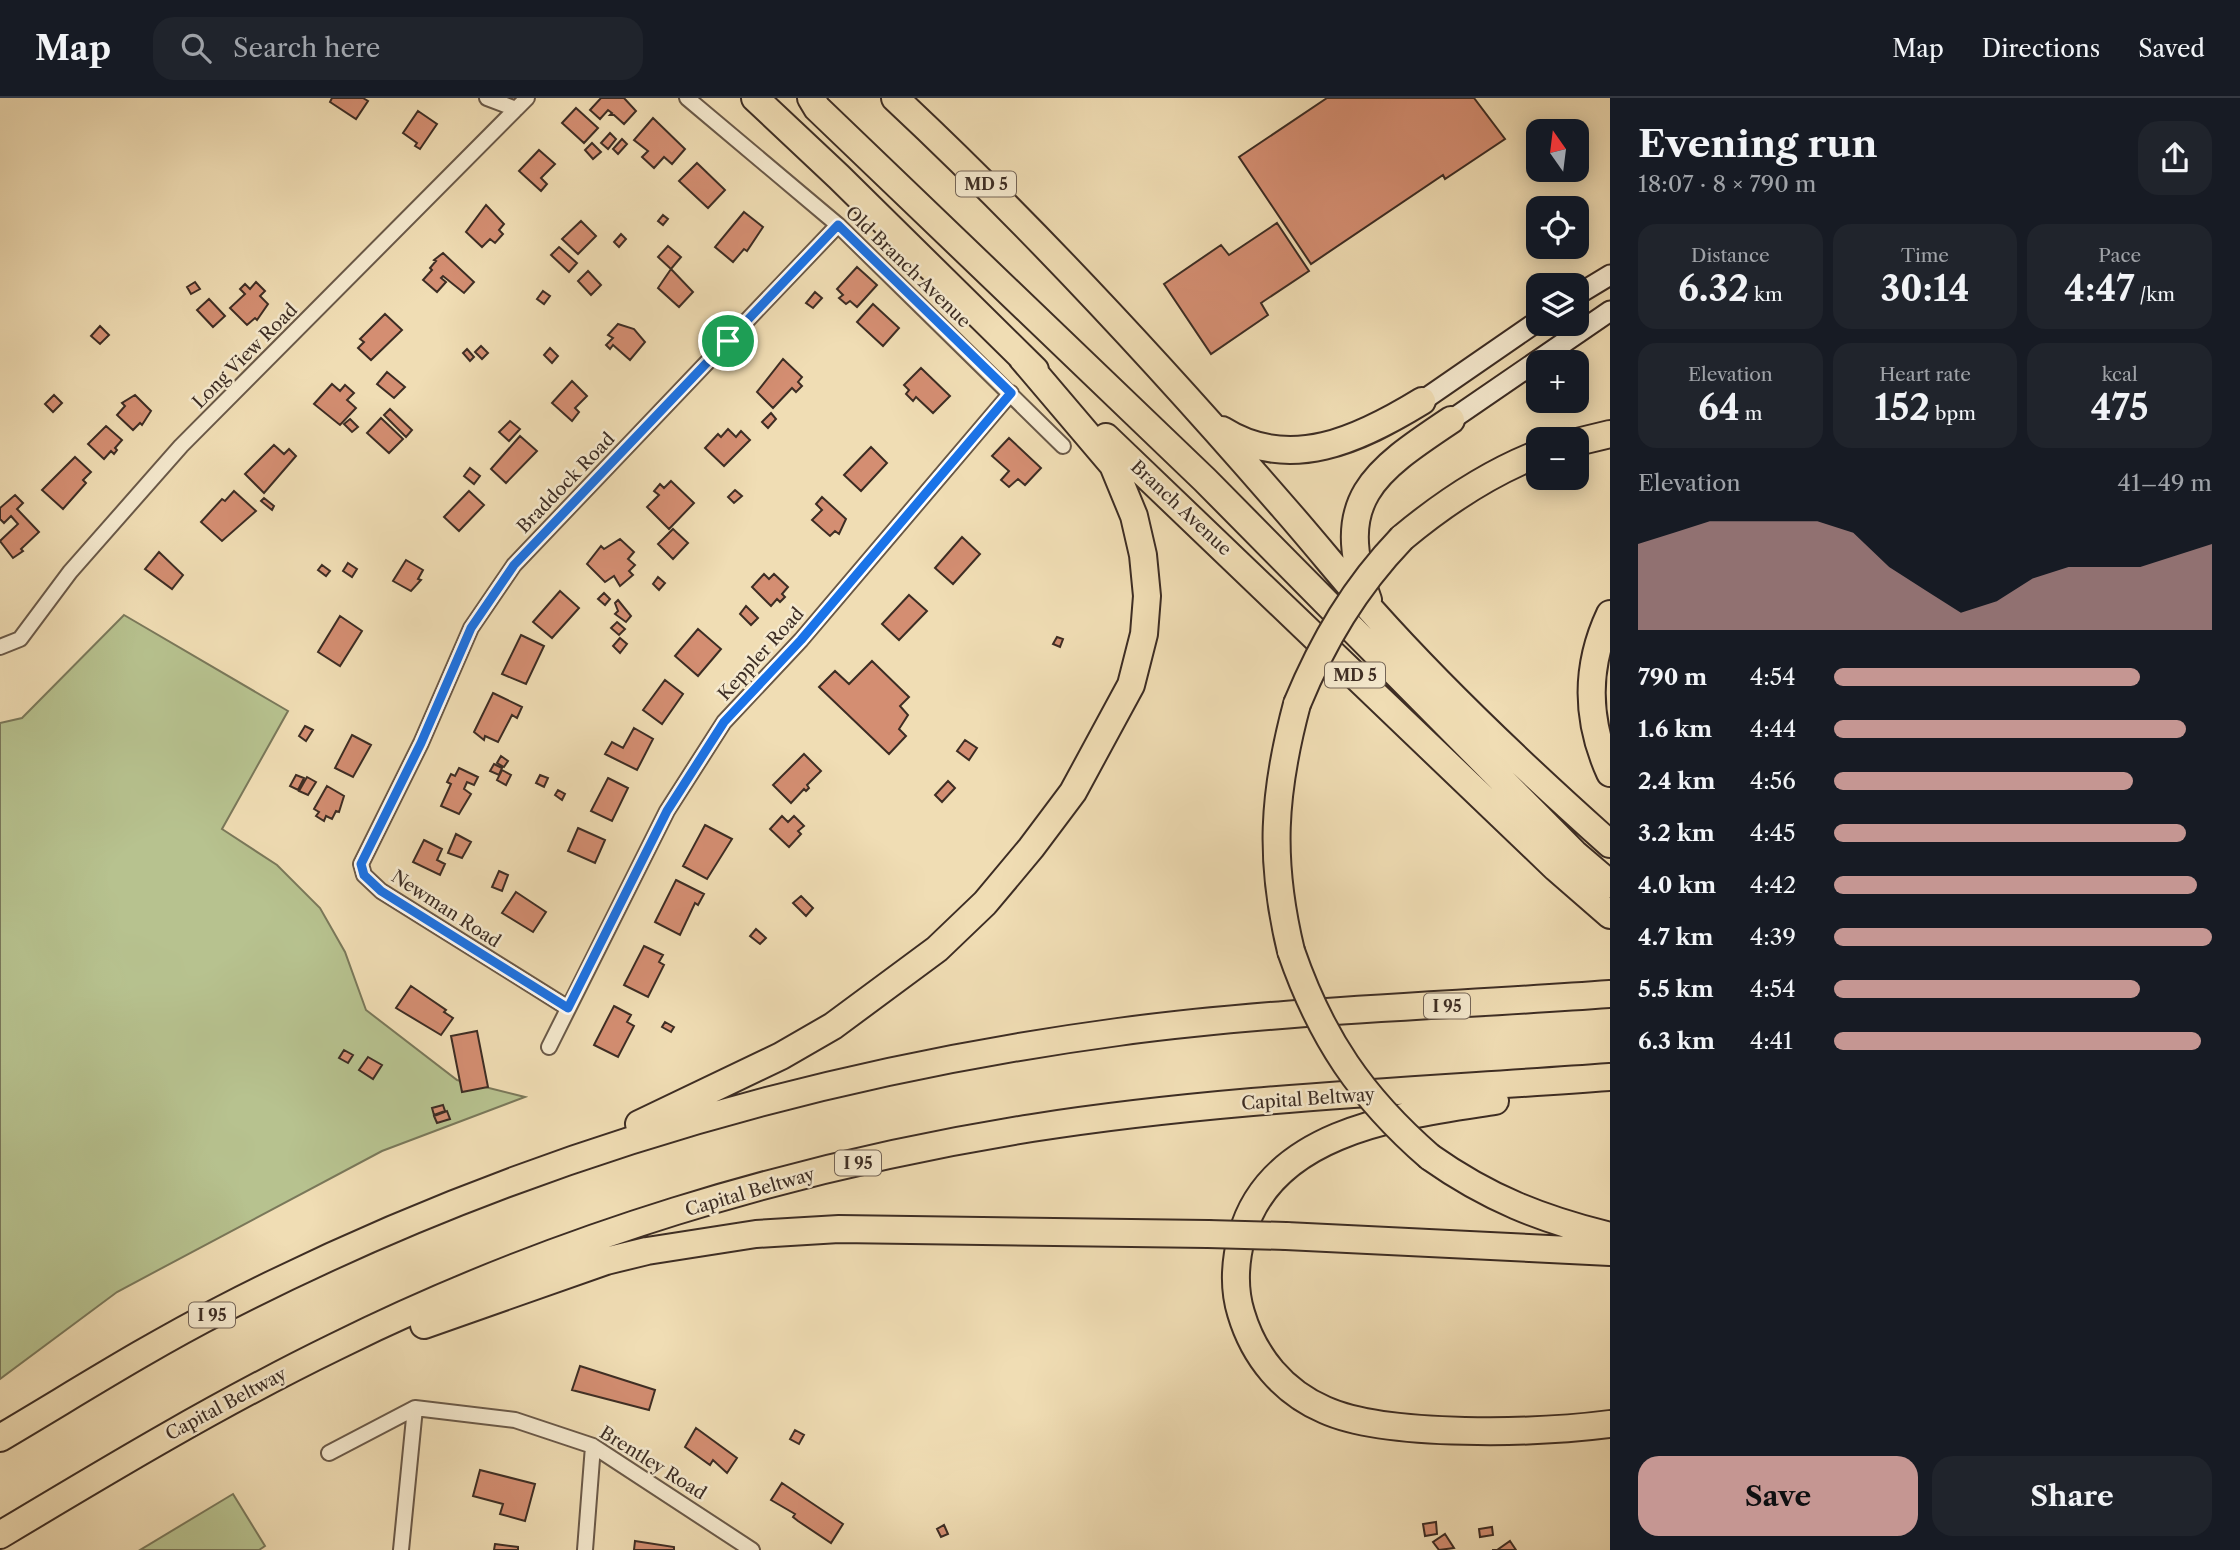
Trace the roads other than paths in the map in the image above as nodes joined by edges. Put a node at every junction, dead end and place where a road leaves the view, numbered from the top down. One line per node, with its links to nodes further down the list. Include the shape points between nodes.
1 (486, 98): 7 (street)
2 (527, 98): 7 (street, Long View Road)
3 (687, 98): 8 (street, Old Branch Avenue)
4 (755, 98): 13 (highway, Branch Avenue / MD 5)
5 (811, 98): 29 (highway)
6 (895, 98): 16 (highway, MD 5, via 987,185)
7 (516, 109): 24 (street, Long View Road, via 181,446 70,572 20,639)
8 (838, 225): 14 (street, Old Branch Avenue); 27 (street, Braddock Road, via 514,565 471,628)
9 (1610, 275): 10 (main road)
10 (1589, 288)
11 (1610, 311): 17 (main road)
12 (1526, 329): 15 (main road)
13 (1022, 358): 26 (highway, Branch Avenue / MD 5); 37 (highway, via 1113,465 1134,516 1143,555 1144,634 1131,685 1073,792 985,903 937,949 833,1026 696,1098)
14 (1011, 393): 20 (street, Old Branch Avenue); 33 (street, Keppler Road, via 801,640 724,722 667,811)
15 (1422, 401): 16 (highway, via 1390,421 1335,444 1290,452 1261,449)
16 (1203, 418): 22 (highway, MD 5)
17 (1451, 420): 22 (highway, via 1396,457 1371,484 1356,511 1358,573)
18 (1610, 434): 19 (highway)
19 (1589, 439)
20 (1063, 446)
21 (1526, 459): 38 (highway, bridge, via 1471,487 1402,538 1371,571 1341,614 1297,704 1282,760 1275,860 1281,909 1305,991 1345,1066 1380,1110 1430,1157 1470,1185 1515,1208)
22 (1372, 611): 28 (highway, MD 5, via 1515,757)
23 (1610, 614): 25 (highway, via 1591,665 1590,694)
24 (0, 647)
25 (1610, 773)
26 (1480, 795): 30 (highway, Branch Avenue / MD 5); 31 (highway)
27 (387, 814): 33 (street, Newman Road, via 361,864 364,875 381,891)
28 (1610, 844)
29 (1610, 884)
30 (1610, 915)
31 (1610, 930)
32 (1608, 987): 37 (highway, I 95, via 1121,1032 906,1068 807,1090 593,1152)
33 (568, 1008): 34 (street, Keppler Road)
34 (549, 1047)
35 (1610, 1077): 43 (highway, Capital Beltway / I 95, via 1132,1115 1031,1128 828,1170 621,1230 516,1268 339,1345)
36 (1610, 1083): 41 (highway, via 1382,1121 1331,1140 1282,1172 1260,1196 1246,1220 1236,1279 1244,1325 1268,1368 1285,1387 1325,1410 1396,1425 1462,1430)
37 (434, 1211): 42 (highway, I 95, via 217,1311)
38 (1610, 1236)
39 (1610, 1252): 43 (highway, bridge, via 1208,1234 839,1229 756,1234 647,1251 523,1288 344,1356)
40 (415, 1408): 44 (street, Brentley Road, via 515,1420); 45 (street); 47 (street)
41 (1610, 1424)
42 (0, 1438)
43 (156, 1442): 46 (highway, Capital Beltway / I 95)
44 (593, 1446): 48 (street); 49 (street, Brentley Road)
45 (329, 1453)
46 (0, 1535)
47 (401, 1550)
48 (585, 1550)
49 (752, 1550)

